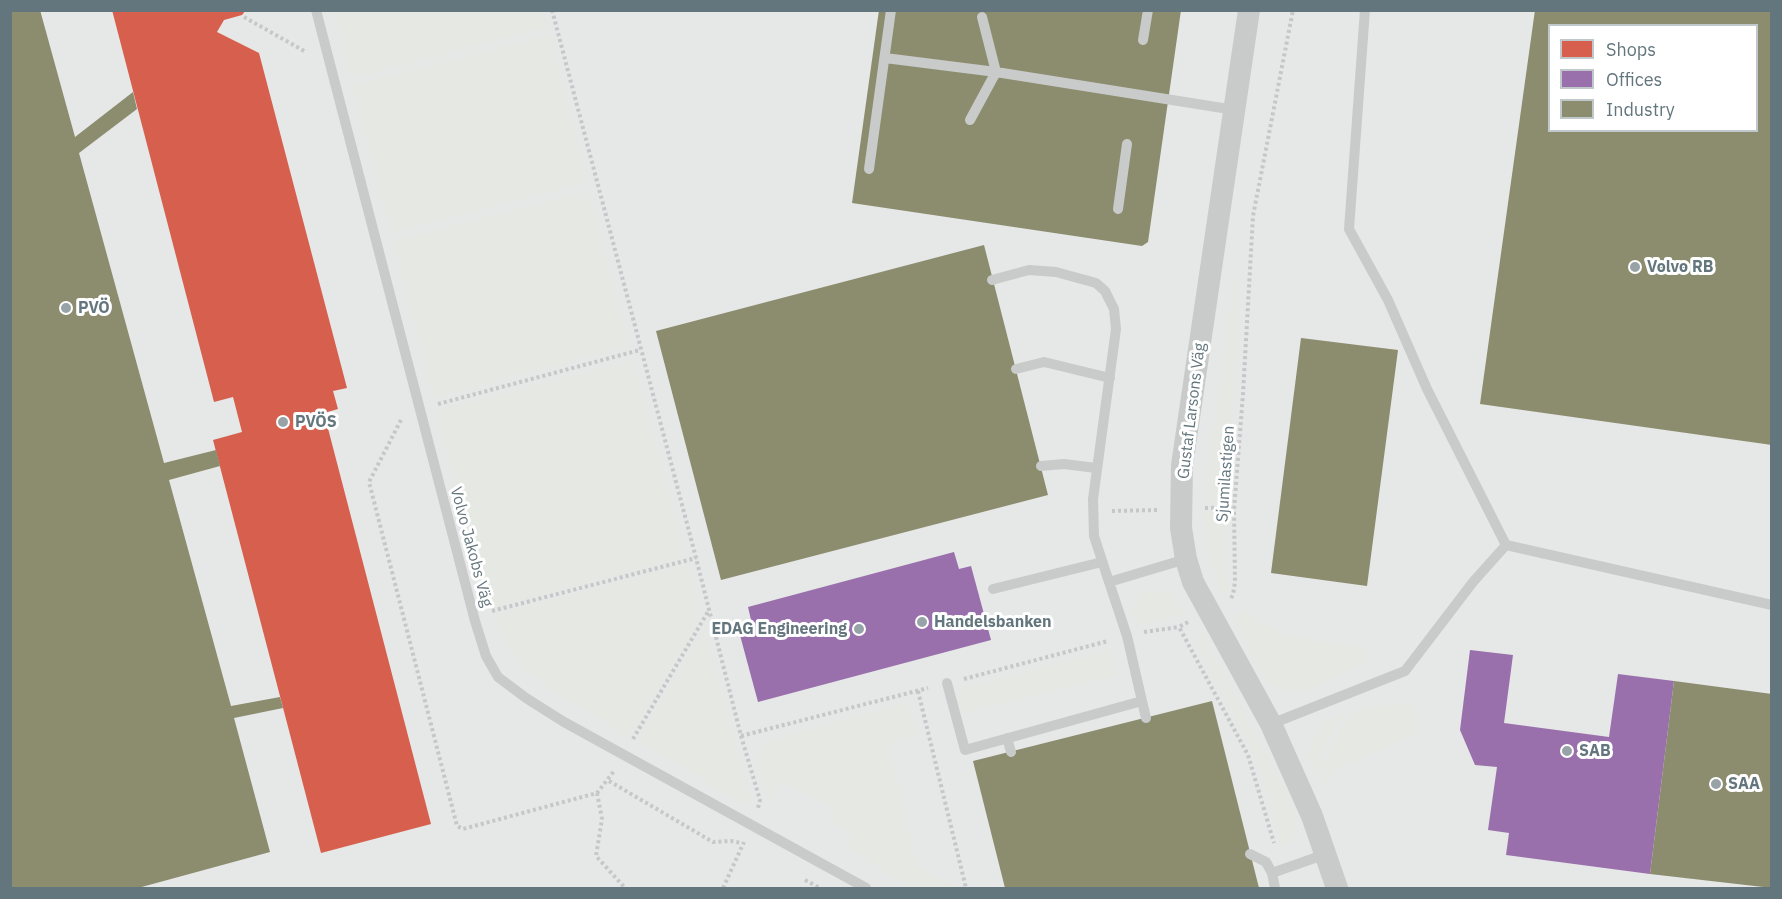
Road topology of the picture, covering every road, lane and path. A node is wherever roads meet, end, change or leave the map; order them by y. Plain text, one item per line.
1 (316, 10) edge
2 (552, 10) edge
3 (891, 10) edge
4 (1148, 10) edge
5 (1249, 10) edge
6 (1293, 10) edge
7 (1365, 10) edge
8 (244, 17) dead end
9 (982, 17) dead end
10 (1143, 40) dead end
11 (309, 54) dead end
12 (885, 58) junction
13 (996, 72) junction
14 (1235, 110) junction
15 (970, 120) dead end
16 (1128, 144) dead end
17 (869, 169) dead end
18 (1118, 209) dead end
19 (992, 280) dead end
20 (640, 350) junction
21 (1016, 369) dead end
22 (1110, 378) junction
23 (420, 409) junction
24 (1041, 466) dead end
25 (1096, 468) junction
26 (1506, 545) junction
27 (696, 558) junction
28 (1186, 559) junction
29 (1102, 562) junction
30 (1109, 582) junction
31 (993, 589) dead end
32 (1772, 605) edge
33 (709, 610) junction
34 (1208, 612) junction
35 (474, 616) junction
36 (1179, 627) junction
37 (1127, 636) junction
38 (947, 683) junction
39 (918, 691) junction
40 (1142, 701) junction
41 (1146, 718) dead end
42 (1271, 724) junction
43 (741, 736) junction
44 (1007, 738) junction
45 (1011, 752) dead end
46 (623, 755) junction
47 (609, 781) junction
48 (597, 793) junction
49 (753, 826) junction
50 (743, 844) junction
51 (753, 850) dead end
52 (1250, 854) dead end
53 (1326, 854) junction
54 (1277, 872) junction
55 (803, 879) dead end
56 (625, 888) edge
57 (723, 888) edge
58 (820, 888) edge
59 (866, 888) edge
60 (966, 888) edge
61 (1275, 888) edge
62 (1337, 888) edge

1 - 23 lane, Volvo Jakobs Väg
2 - 20 path
3 - 12 lane
4 - 10 lane
5 - 14 street, Gustaf Larsons Väg
6 - 34 path, Sjumilastigen
7 - 26 lane
8 - 11 path
9 - 13 lane
12 - 13 lane
12 - 17 lane
13 - 14 lane
13 - 15 lane
14 - 28 street, Gustaf Larsons Väg
16 - 18 lane
19 - 22 lane
20 - 23 path
20 - 27 path
21 - 22 lane
22 - 25 lane
23 - 35 lane, Volvo Jakobs Väg
23 - 48 path
24 - 25 lane
25 - 29 lane
26 - 32 lane
26 - 42 lane
27 - 33 path
27 - 35 path
28 - 30 lane
28 - 34 street, Gustaf Larsons Väg
29 - 30 lane
29 - 31 lane
30 - 37 lane
33 - 43 path
33 - 46 path
34 - 36 path, Sjumilastigen
34 - 42 street, Gustaf Larsons Väg
35 - 46 lane, Volvo Jakobs Väg
36 - 37 path, Sjumilastigen
36 - 54 path
37 - 38 path, Sjumilastigen
37 - 40 lane
38 - 39 path, Sjumilastigen
38 - 44 lane
39 - 43 path, Sjumilastigen
39 - 60 path
40 - 41 lane
40 - 44 lane
42 - 53 street, Gustaf Larsons Väg
43 - 49 path
44 - 45 lane
46 - 47 path
46 - 49 lane, Volvo Jakobs Väg
47 - 48 path
47 - 50 path
48 - 56 path
49 - 50 path
49 - 59 lane, Volvo Jakobs Väg
50 - 51 path
50 - 57 path
52 - 54 lane
53 - 54 lane
53 - 62 street, Gustaf Larsons Väg
54 - 61 lane
55 - 58 path

